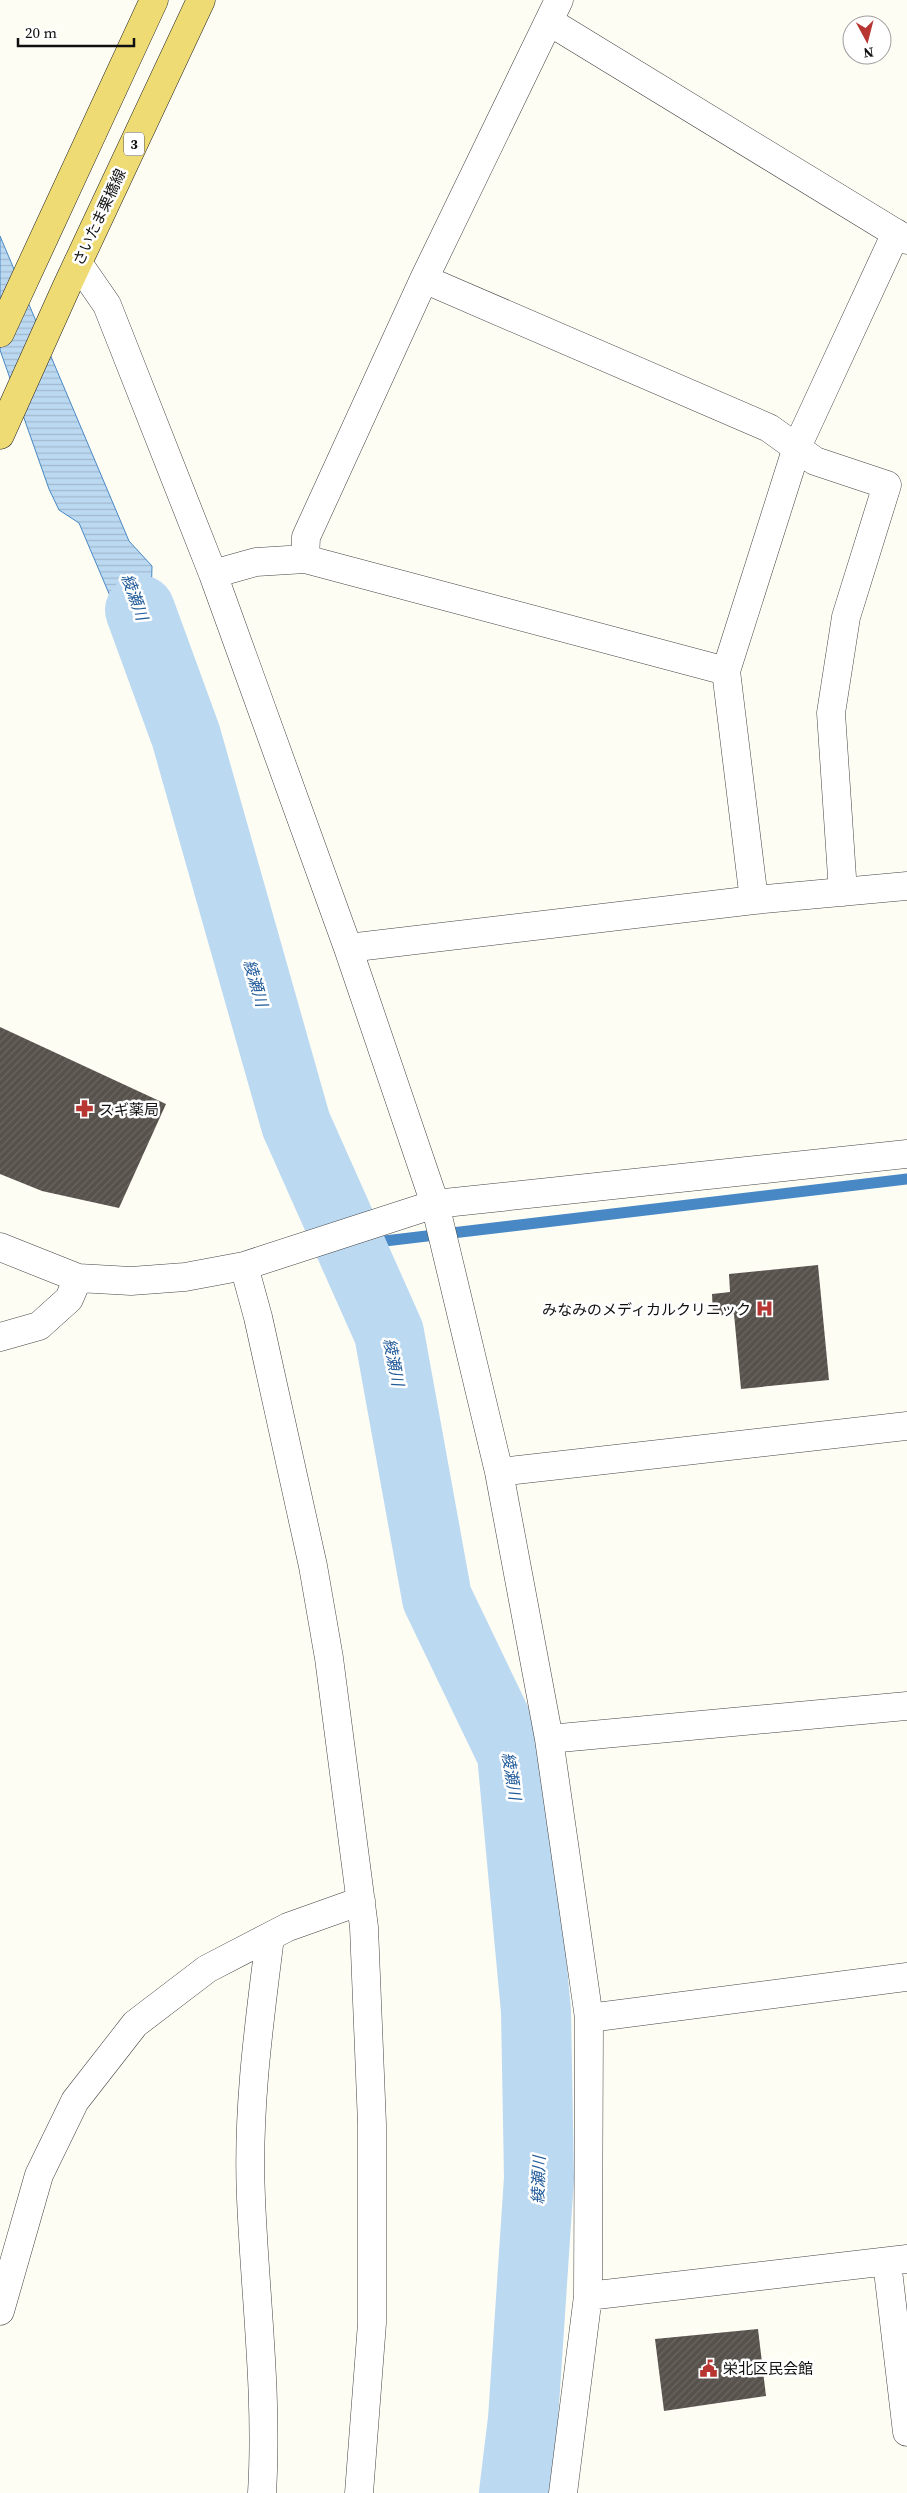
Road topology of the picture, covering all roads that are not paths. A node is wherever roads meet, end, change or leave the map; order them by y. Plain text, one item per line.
1 (154, 0) edge
2 (201, 0) edge
3 (554, 11) edge
4 (901, 236) edge
5 (78, 263) junction
6 (424, 279) junction
7 (0, 333) edge
8 (0, 435) edge
9 (797, 447) junction
10 (305, 559) junction
11 (214, 574) junction
12 (726, 671) junction
13 (907, 886) edge
14 (843, 892) junction
15 (754, 900) junction
16 (348, 948) junction
17 (907, 1154) edge
18 (435, 1204) junction
19 (0, 1247) edge
20 (244, 1266) junction
21 (78, 1278) junction
22 (0, 1337) edge
23 (907, 1426) edge
24 (498, 1472) junction
25 (907, 1706) edge
26 (549, 1739) junction
27 (361, 1901) junction
28 (270, 1937) junction
29 (907, 1977) edge
30 (589, 2018) junction
31 (897, 2261) edge
32 (588, 2296) junction
33 (0, 2311) edge
34 (907, 2432) edge
35 (262, 2493) edge
36 (359, 2493) edge
37 (563, 2493) edge

1 - 7 main road
2 - 5 main road, さいたま栗橋線 / 3
3 - 4 street
3 - 6 street
4 - 9 street
5 - 8 main road, さいたま栗橋線 / 3
5 - 11 street
6 - 9 street
6 - 10 street
9 - 12 street
9 - 14 street
10 - 11 street
10 - 12 street
11 - 16 street
12 - 15 street
13 - 14 street
14 - 15 street
15 - 16 street
16 - 18 street
17 - 18 street
18 - 20 street
18 - 24 street
19 - 21 street
20 - 21 street
20 - 27 street
21 - 22 street
23 - 24 street
24 - 26 street
25 - 26 street
26 - 30 street
27 - 28 street
27 - 36 street
28 - 33 street
28 - 35 street
29 - 30 street
30 - 32 street
31 - 32 street
31 - 34 street
32 - 37 street

